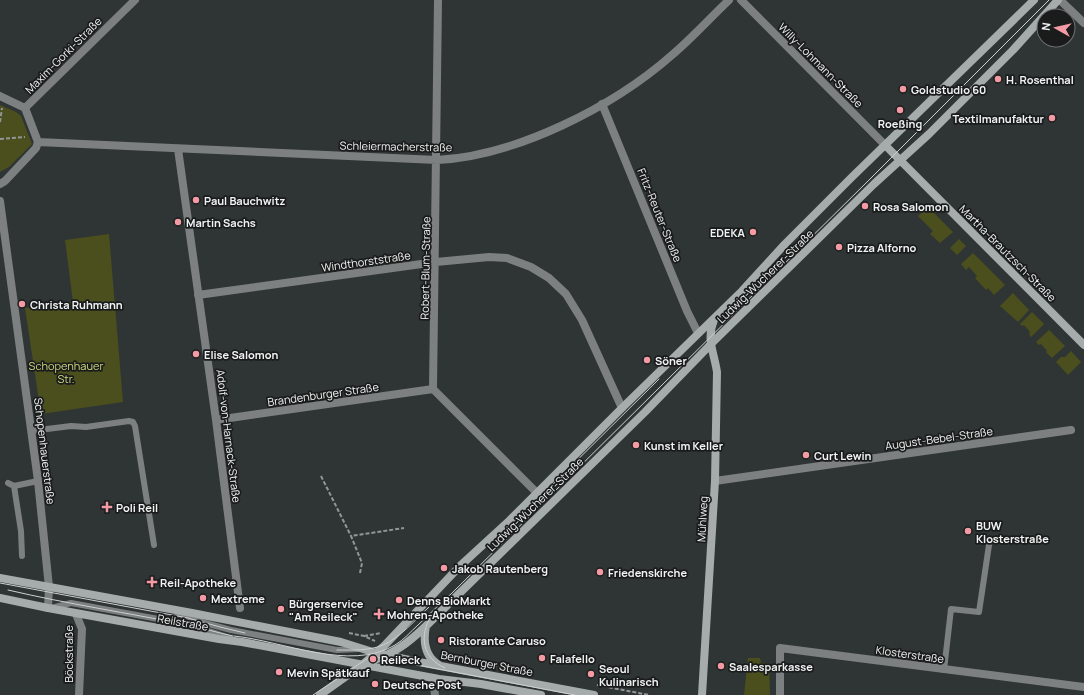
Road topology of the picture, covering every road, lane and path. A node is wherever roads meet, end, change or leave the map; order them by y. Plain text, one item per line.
1 (134, 0) edge
2 (438, 0) edge
3 (729, 0) edge
4 (741, 0) edge
5 (1034, 0) edge
6 (1059, 0) edge
7 (1084, 24) edge
8 (0, 96) edge
9 (602, 104) junction
10 (2, 107) dead end
11 (25, 108) junction
12 (0, 122) edge
13 (26, 137) dead end
14 (0, 139) edge
15 (38, 142) junction
16 (885, 145) junction
17 (178, 149) junction
18 (437, 160) junction
19 (900, 160) junction
20 (0, 184) edge
21 (0, 201) edge
22 (3, 246) edge
23 (436, 262) junction
24 (198, 295) junction
25 (715, 317) junction
26 (698, 333) junction
27 (710, 344) junction
28 (1084, 345) edge
29 (434, 389) junction
30 (622, 408) junction
31 (216, 420) junction
32 (1071, 430) dead end
33 (31, 431) junction
34 (321, 476) dead end
35 (38, 481) junction
36 (715, 481) junction
37 (538, 493) junction
38 (404, 528) dead end
39 (350, 536) junction
40 (154, 545) dead end
41 (989, 545) dead end
42 (22, 556) dead end
43 (360, 573) dead end
44 (0, 578) edge
45 (49, 587) junction
46 (0, 598) edge
47 (48, 608) junction
48 (240, 608) dead end
49 (76, 614) junction
50 (426, 626) junction
51 (242, 642) junction
52 (376, 653) junction
53 (388, 655) junction
54 (362, 665) junction
55 (441, 666) junction
56 (944, 670) junction
57 (433, 678) junction
58 (1084, 687) edge
59 (79, 695) edge
60 (320, 695) edge
61 (436, 695) edge
62 (541, 695) edge
63 (594, 695) edge
64 (702, 695) edge
65 (780, 695) edge

1 - 11 street, Maxim-Gorki-Straße
2 - 18 street, Robert-Blum-Straße
3 - 9 street, Schleiermacherstraße
4 - 16 street, Willy-Lohmann-Straße
5 - 16 street, Ludwig-Wucherer-Straße
6 - 7 street
6 - 19 street, Ludwig-Wucherer-Straße
8 - 11 street
9 - 18 street, Schleiermacherstraße
9 - 26 street, Fritz-Reuter-Straße
10 - 12 path
11 - 15 street
13 - 14 path
15 - 17 street, Schleiermacherstraße
15 - 20 street
16 - 19 street, Martha-Brautzsch-Straße
16 - 25 street, Ludwig-Wucherer-Straße
17 - 18 street, Schleiermacherstraße
17 - 24 street, Adolf-von-Harnack-Straße
18 - 23 street, Robert-Blum-Straße
19 - 27 street, Ludwig-Wucherer-Straße
19 - 28 street, Martha-Brautzsch-Straße
21 - 22 street, Schopenhauerstraße
22 - 33 street, Schopenhauerstraße
23 - 24 street, Windthorststraße
23 - 29 street, Robert-Blum-Straße
23 - 30 street, Windthorststraße
24 - 31 street, Adolf-von-Harnack-Straße
25 - 26 street, Ludwig-Wucherer-Straße
25 - 27 street
26 - 30 street, Ludwig-Wucherer-Straße
27 - 36 street, Mühlweg
27 - 50 street, Ludwig-Wucherer-Straße
29 - 31 street, Brandenburger Straße
29 - 37 street
30 - 37 street, Ludwig-Wucherer-Straße
31 - 48 street, Adolf-von-Harnack-Straße
32 - 36 street, August-Bebel-Straße
33 - 35 street, Schopenhauerstraße
33 - 40 lane
34 - 39 path
35 - 42 lane
35 - 45 street, Schopenhauerstraße
36 - 64 street, Mühlweg
37 - 52 street, Ludwig-Wucherer-Straße
38 - 39 path
39 - 43 path
41 - 56 lane
44 - 45 street, Reilstraße
45 - 47 street, Schopenhauerstraße
45 - 52 street, Reilstraße
46 - 47 street, Reilstraße
47 - 49 street, Reilstraße
47 - 51 lane
49 - 51 street, Reilstraße
49 - 59 street, Böckstraße
50 - 53 street, Ludwig-Wucherer-Straße
50 - 55 street
51 - 54 street, Reilstraße
52 - 53 street, Bernburger Straße
52 - 54 street, Ludwig-Wucherer-Straße
53 - 54 street, Ludwig-Wucherer-Straße
53 - 55 street, Bernburger Straße
54 - 57 street, Bernburger Straße
54 - 60 street
55 - 63 street, Bernburger Straße
56 - 58 street, Klosterstraße
56 - 65 street, Klosterstraße
57 - 61 street
57 - 62 street, Bernburger Straße

